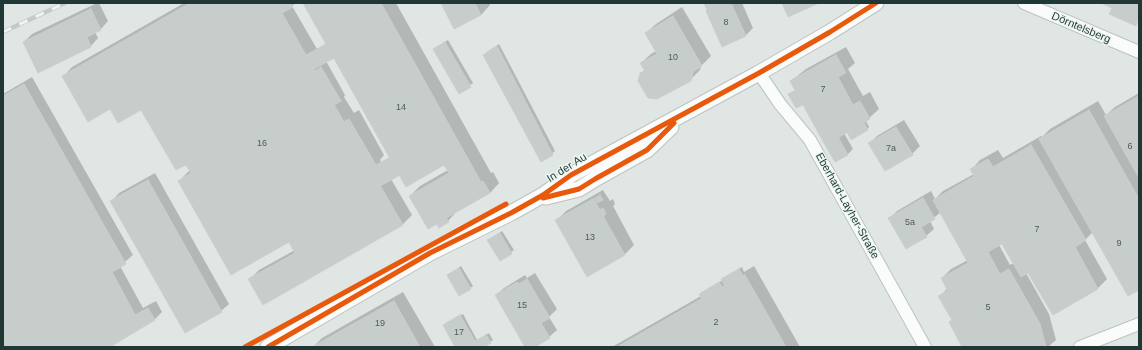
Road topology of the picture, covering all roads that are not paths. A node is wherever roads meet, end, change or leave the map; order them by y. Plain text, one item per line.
1 (876, 3) edge
2 (1024, 3) edge
3 (1139, 52) edge
4 (759, 73) junction
5 (1139, 324) edge
6 (268, 347) edge
7 (925, 347) edge
8 (1080, 347) edge

1 - 4 street, In der Au
2 - 3 street, Dörntelsberg
4 - 6 street, In der Au
4 - 7 street, Eberhard-Layher-Straße
5 - 8 street

